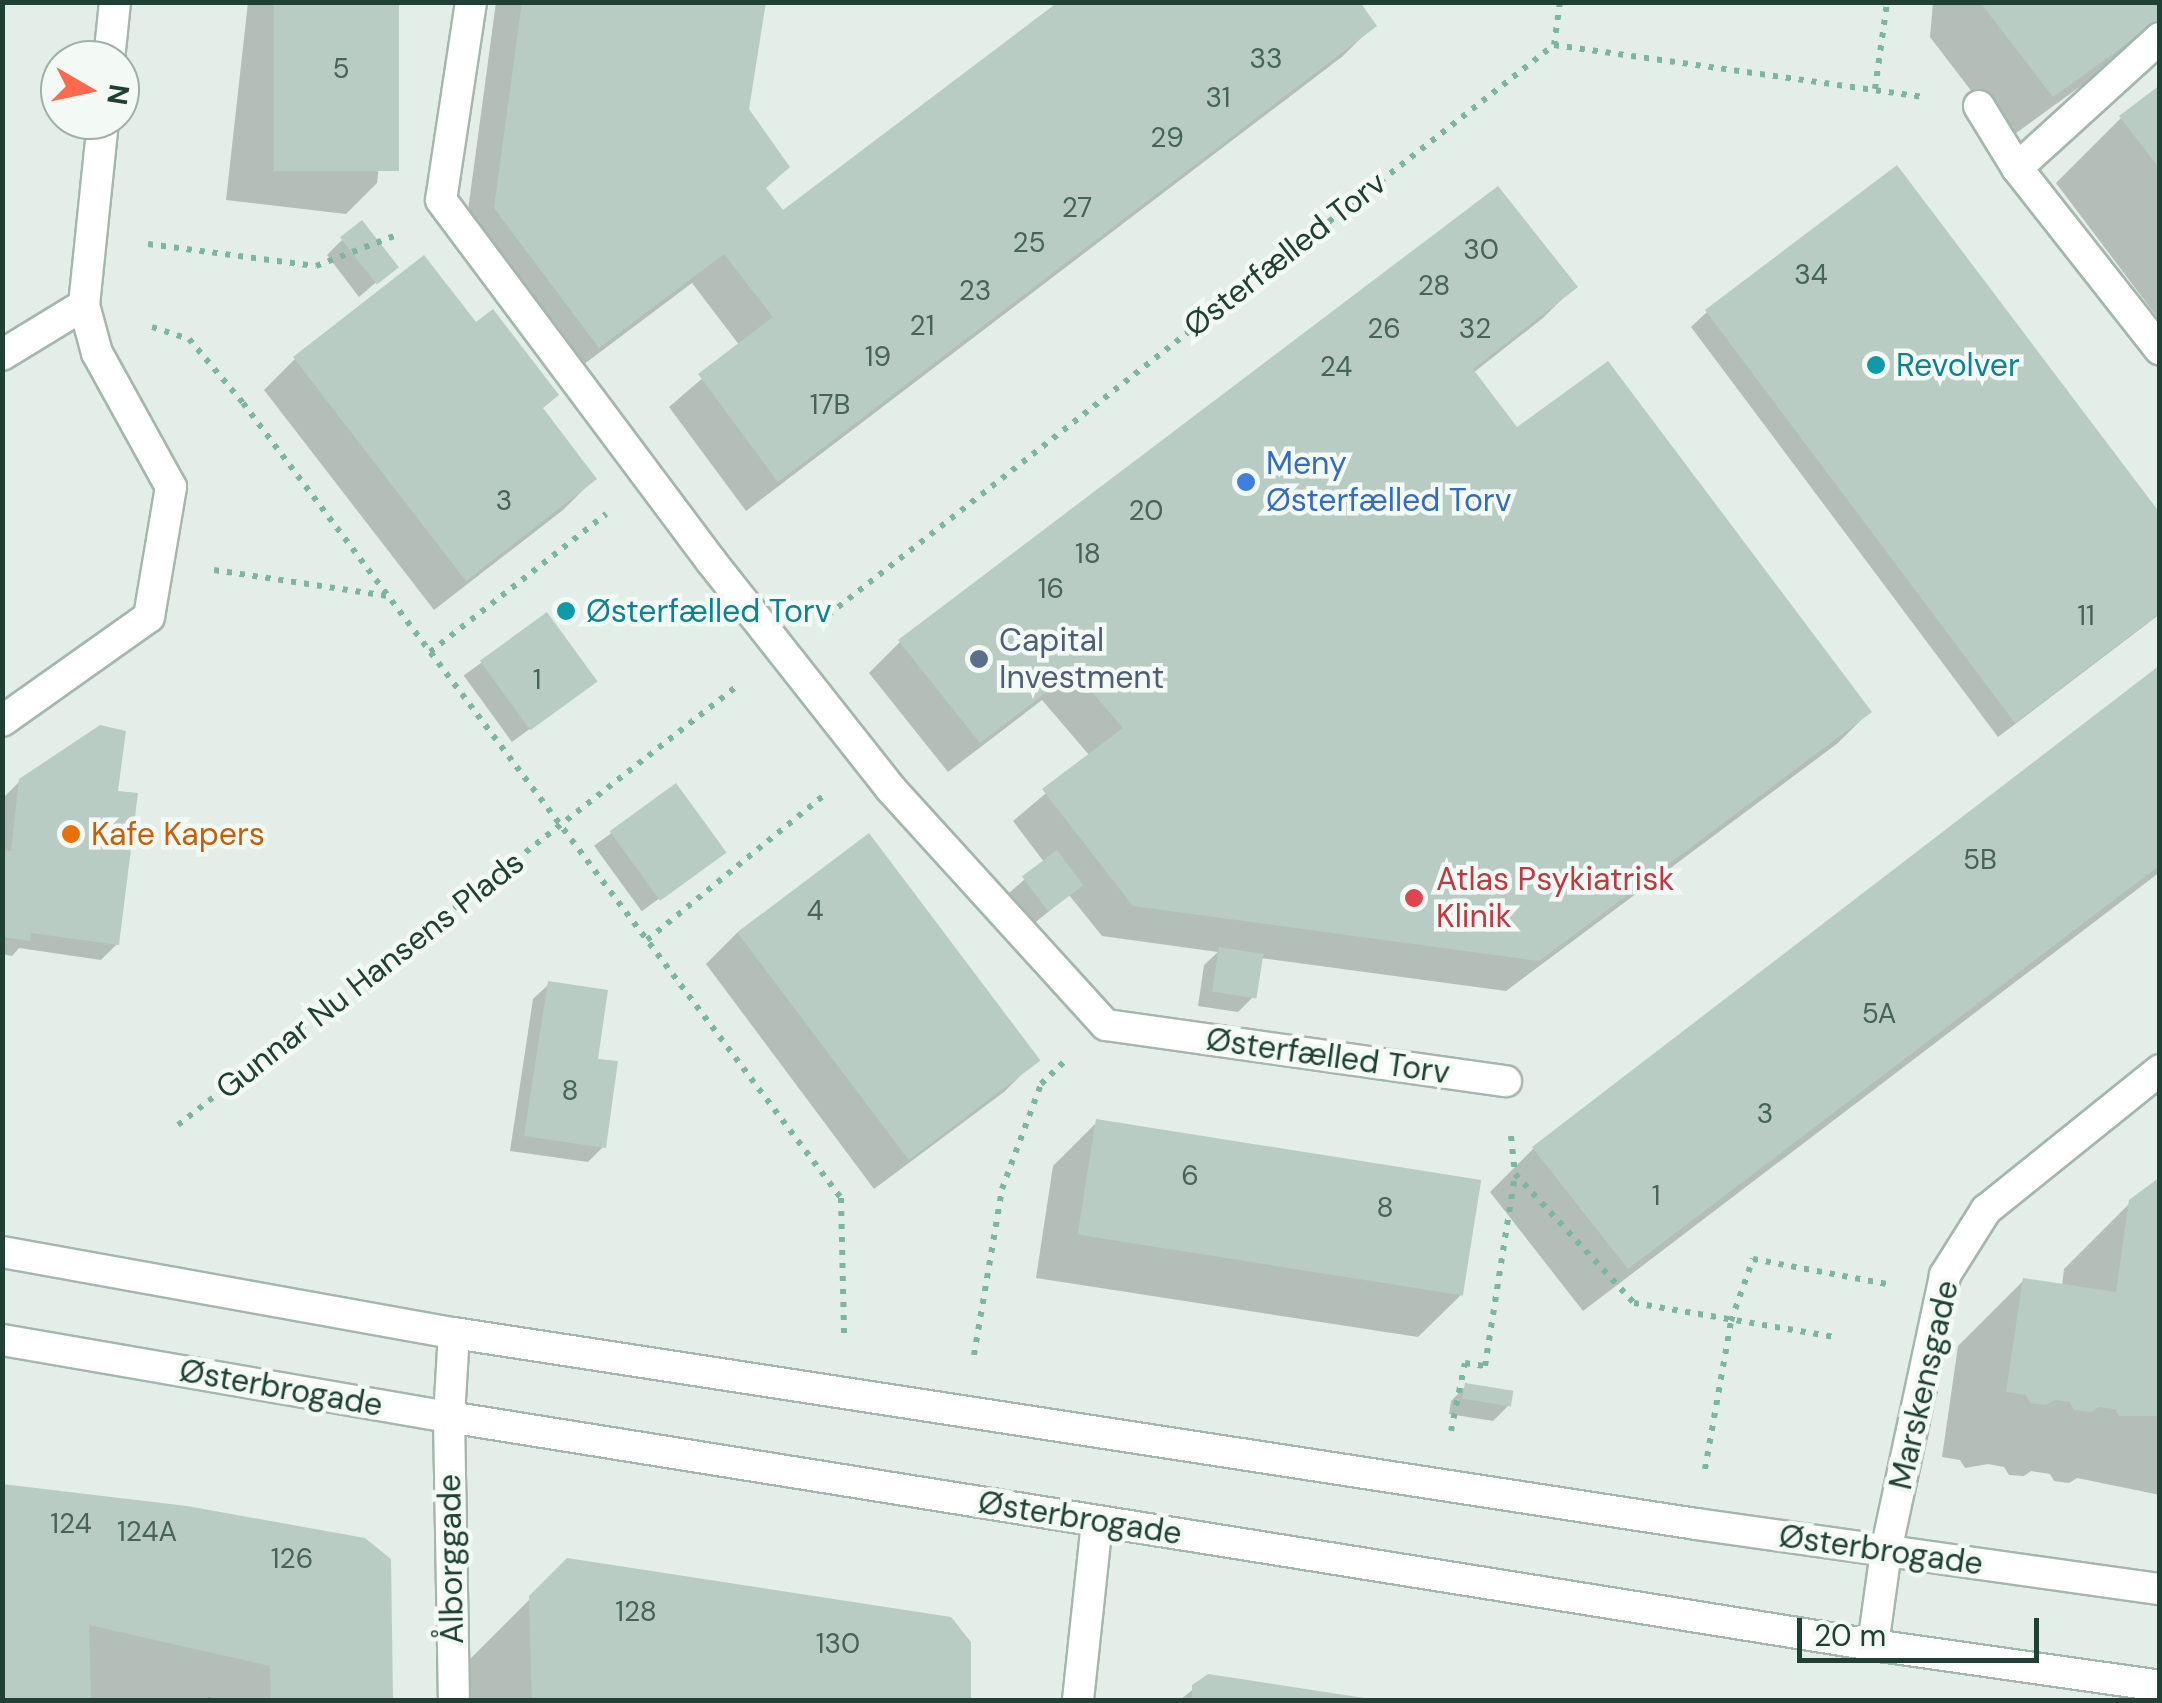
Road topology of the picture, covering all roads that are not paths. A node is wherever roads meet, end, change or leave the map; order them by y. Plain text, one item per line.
1 (115, 2) edge
2 (471, 2) edge
3 (2160, 38) edge
4 (111, 40) edge
5 (1979, 106) dead end
6 (101, 140) edge
7 (2017, 168) junction
8 (84, 305) junction
9 (2160, 350) edge
10 (2, 355) edge
11 (2, 721) edge
12 (2160, 1070) edge
13 (1506, 1081) road end
14 (2, 1252) edge
15 (454, 1333) junction
16 (2, 1340) edge
17 (448, 1417) junction
18 (1097, 1521) junction
19 (1886, 1551) junction
20 (2160, 1589) edge
21 (1873, 1646) junction
22 (2160, 1686) edge
23 (454, 1700) edge
24 (1078, 1700) edge

1 - 4 street
2 - 13 street, Østerfælled Torv
3 - 7 street
5 - 7 street
6 - 8 street
7 - 9 street
8 - 10 street
8 - 11 street
12 - 19 street, Marskensgade
14 - 15 street, Østerbrogade
15 - 17 street, Ålborggade
15 - 19 street, Østerbrogade
16 - 17 street, Østerbrogade
17 - 18 street, Østerbrogade
17 - 23 street, Ålborggade
18 - 21 street, Østerbrogade
18 - 24 street
19 - 20 street, Østerbrogade
19 - 21 street, Marskensgade
21 - 22 street, Østerbrogade

